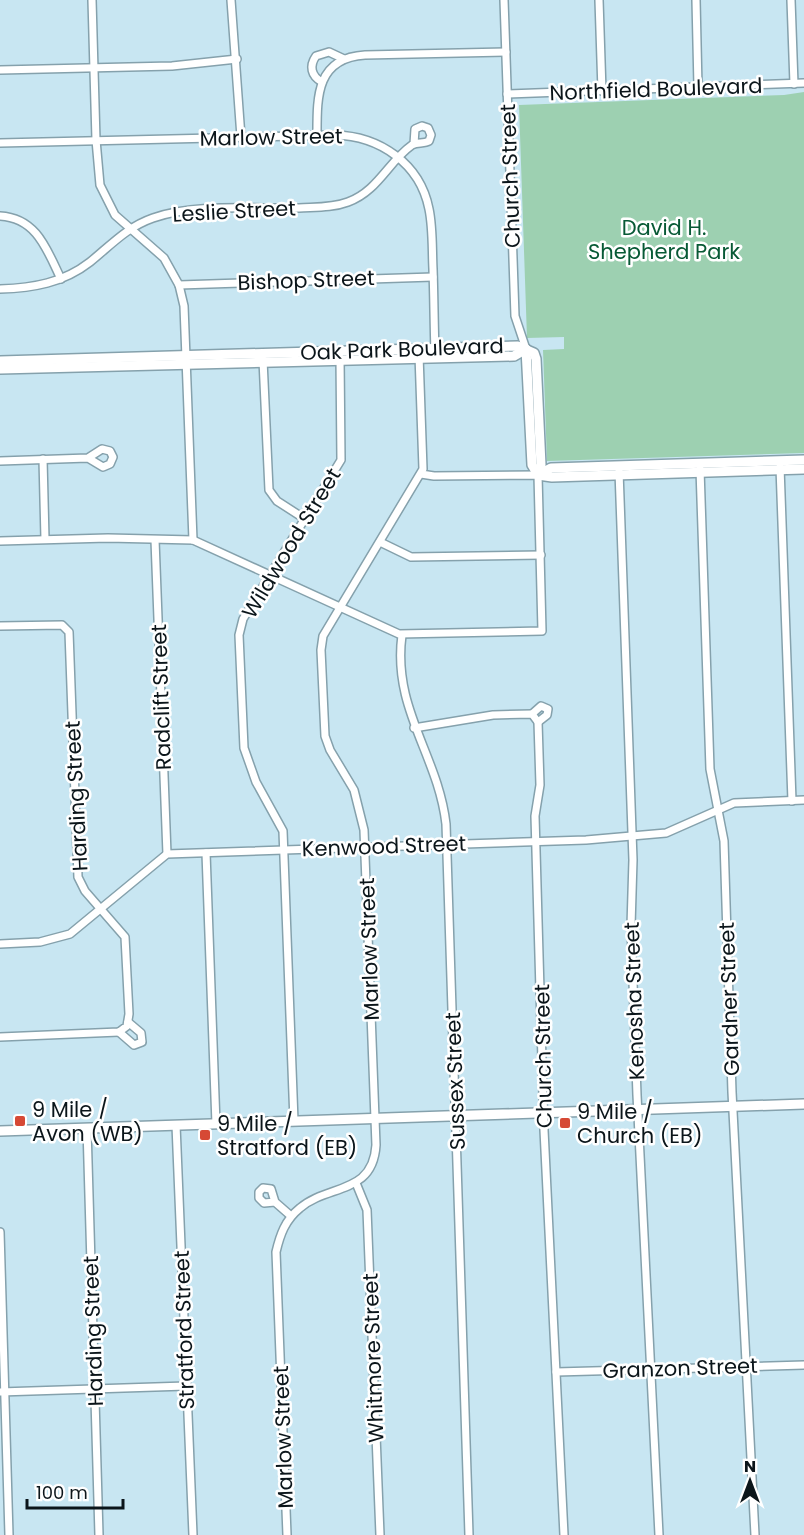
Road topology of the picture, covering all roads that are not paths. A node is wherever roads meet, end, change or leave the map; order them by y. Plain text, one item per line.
1 (92, 0) edge
2 (231, 0) edge
3 (504, 0) edge
4 (599, 0) edge
5 (696, 0) edge
6 (791, 0) edge
7 (506, 52) junction
8 (344, 58) junction
9 (237, 59) junction
10 (94, 68) junction
11 (0, 70) edge
12 (322, 82) junction
13 (804, 83) edge
14 (794, 84) junction
15 (698, 87) junction
16 (602, 91) junction
17 (507, 94) junction
18 (317, 135) junction
19 (241, 137) junction
20 (96, 140) junction
21 (0, 143) edge
22 (414, 144) dead end
23 (400, 158) junction
24 (0, 216) edge
25 (130, 229) junction
26 (433, 277) junction
27 (61, 279) junction
28 (179, 285) junction
29 (0, 289) edge
30 (526, 349) junction
31 (435, 353) junction
32 (419, 354) junction
33 (340, 356) junction
34 (263, 358) junction
35 (0, 360) edge
36 (186, 360) junction
37 (75, 363) junction
38 (0, 369) edge
39 (88, 458) dead end
40 (43, 459) junction
41 (804, 460) edge
42 (0, 461) edge
43 (780, 465) junction
44 (700, 468) junction
45 (804, 469) edge
46 (619, 471) junction
47 (421, 474) junction
48 (538, 475) junction
49 (305, 519) junction
50 (45, 539) junction
51 (155, 540) junction
52 (193, 540) junction
53 (0, 541) edge
54 (380, 542) junction
55 (541, 555) junction
56 (271, 575) junction
57 (339, 607) junction
58 (0, 626) edge
59 (402, 635) junction
60 (532, 714) junction
61 (538, 722) junction
62 (414, 728) junction
63 (804, 800) edge
64 (792, 801) junction
65 (717, 808) junction
66 (632, 837) junction
67 (536, 841) junction
68 (447, 844) junction
69 (365, 847) junction
70 (284, 850) junction
71 (206, 853) junction
72 (167, 854) junction
73 (101, 909) junction
74 (0, 944) edge
75 (128, 1022) junction
76 (119, 1032) junction
77 (0, 1037) edge
78 (804, 1104) edge
79 (734, 1106) junction
80 (638, 1109) junction
81 (545, 1112) junction
82 (457, 1115) junction
83 (376, 1118) junction
84 (294, 1121) junction
85 (216, 1124) junction
86 (176, 1125) junction
87 (87, 1128) junction
88 (0, 1131) edge
89 (356, 1183) junction
90 (275, 1202) dead end
91 (291, 1216) junction
92 (0, 1232) edge
93 (804, 1365) edge
94 (747, 1366) junction
95 (651, 1369) junction
96 (556, 1372) junction
97 (186, 1386) junction
98 (95, 1389) junction
99 (2, 1391) edge
100 (9, 1535) edge
101 (99, 1535) edge
102 (193, 1535) edge
103 (287, 1535) edge
104 (380, 1535) edge
105 (470, 1535) edge
106 (564, 1535) edge
107 (659, 1535) edge
108 (755, 1535) edge

1 - 10 street
2 - 9 street
3 - 7 street, Church Street
4 - 16 street
5 - 15 street
6 - 14 street
7 - 8 street
7 - 17 street, Church Street
8 - 12 street
8 - 12 street
9 - 10 street
9 - 19 street
10 - 11 street
10 - 20 street
12 - 18 street
13 - 14 street, Northfield Boulevard
14 - 15 street, Northfield Boulevard
15 - 16 street, Northfield Boulevard
16 - 17 street, Northfield Boulevard
17 - 30 street, Church Street
18 - 19 street, Marlow Street
18 - 23 street, Marlow Street
19 - 20 street, Marlow Street
20 - 21 street, Marlow Street
20 - 25 street
22 - 23 street, Leslie Street
23 - 25 street, Leslie Street
23 - 26 street, Marlow Street
24 - 27 street
25 - 27 street, Leslie Street
25 - 28 street
26 - 28 street, Bishop Street
26 - 31 street, Marlow Street
27 - 29 street, Leslie Street
28 - 36 street
30 - 31 street, Oak Park Boulevard
30 - 48 street, Church Street
31 - 32 street, Oak Park Boulevard
32 - 33 street, Oak Park Boulevard
32 - 47 street, Marlow Street
33 - 34 street, Oak Park Boulevard
33 - 49 street, Wildwood Street
34 - 36 street, Oak Park Boulevard
34 - 49 street
35 - 37 street, Oak Park Boulevard
36 - 37 street, Oak Park Boulevard
36 - 52 street
37 - 38 street, Oak Park Boulevard
39 - 40 street
40 - 42 street
40 - 50 street
41 - 43 street
43 - 44 street
43 - 45 street
43 - 64 street
44 - 46 street
44 - 65 street, Gardner Street
46 - 48 street
46 - 66 street, Kenosha Street
47 - 48 street
47 - 54 street, Marlow Street
48 - 55 street, Church Street
49 - 56 street, Wildwood Street
50 - 51 street
50 - 53 street
51 - 52 street
51 - 72 street, Radclift Street
52 - 56 street
54 - 55 street
54 - 57 street, Marlow Street
55 - 59 street, Church Street
56 - 57 street
56 - 70 street, Wildwood Street
57 - 59 street
57 - 69 street, Marlow Street
58 - 73 street, Harding Street
59 - 62 street, Sussex Street
60 - 61 street
60 - 61 street, Church Street
60 - 62 street, Church Street
61 - 67 street, Church Street
62 - 68 street, Sussex Street
63 - 64 street, Kenwood Street
64 - 65 street, Kenwood Street
65 - 66 street, Kenwood Street
65 - 79 street, Gardner Street
66 - 67 street, Kenwood Street
66 - 80 street, Kenosha Street
67 - 68 street, Kenwood Street
67 - 81 street, Church Street
68 - 69 street, Kenwood Street
68 - 82 street, Sussex Street
69 - 70 street, Kenwood Street
69 - 83 street, Marlow Street
70 - 71 street, Kenwood Street
70 - 84 street, Wildwood Street
71 - 72 street, Kenwood Street
71 - 85 street
72 - 73 street
73 - 74 street
73 - 75 street, Harding Street
75 - 76 street
75 - 76 street, Harding Street
76 - 77 street, Harding Street
78 - 79 street
79 - 80 street
79 - 94 street, Gardner Street
80 - 81 street
80 - 95 street, Kenosha Street
81 - 82 street
81 - 96 street, Church Street
82 - 83 street
82 - 105 street, Sussex Street
83 - 84 street
83 - 89 street, Marlow Street
84 - 85 street
85 - 86 street
86 - 87 street
86 - 97 street, Stratford Street
87 - 88 street
87 - 98 street, Harding Street
89 - 91 street, Marlow Street
89 - 104 street, Whitmore Street
90 - 91 street
91 - 103 street, Marlow Street
92 - 99 street
93 - 94 street, Granzon Street
94 - 95 street, Granzon Street
94 - 108 street, Gardner Street
95 - 96 street, Granzon Street
95 - 107 street, Kenosha Street
96 - 106 street, Church Street
97 - 98 street
97 - 102 street, Stratford Street
98 - 99 street
98 - 101 street, Harding Street
99 - 100 street

